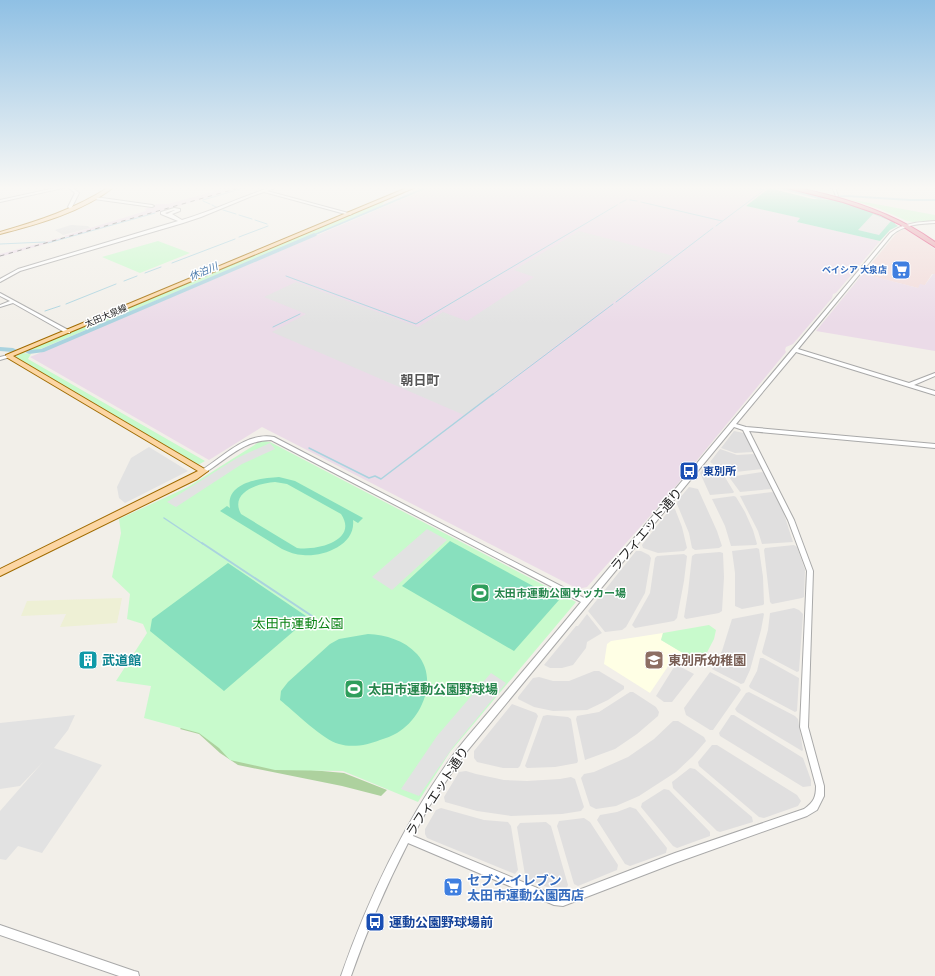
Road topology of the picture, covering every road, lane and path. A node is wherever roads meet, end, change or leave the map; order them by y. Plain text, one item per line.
1 (146, 233) edge
2 (306, 233) edge
3 (892, 233) edge
4 (918, 233) edge
5 (921, 233) edge
6 (935, 241) edge
7 (935, 245) edge
8 (0, 280) edge
9 (0, 294) edge
10 (12, 301) junction
11 (0, 305) edge
12 (68, 332) junction
13 (795, 350) junction
14 (8, 356) junction
15 (0, 359) edge
16 (935, 374) edge
17 (909, 385) junction
18 (935, 392) edge
19 (732, 425) junction
20 (745, 429) junction
21 (935, 446) edge
22 (204, 471) junction
23 (0, 569) edge
24 (0, 573) edge
25 (586, 602) junction
26 (407, 838) junction
27 (0, 930) edge
28 (134, 976) edge
29 (346, 976) edge

1 - 8 street
2 - 12 main road, 太田大泉線
3 - 13 street, ラフィエット通り
4 - 7 highway
5 - 6 highway
9 - 10 street
10 - 11 street
10 - 12 street
12 - 14 main road, 太田大泉線
13 - 17 street
13 - 19 street, ラフィエット通り
14 - 15 street
14 - 22 main road
16 - 17 street
17 - 18 street
19 - 20 street
19 - 25 street, ラフィエット通り
20 - 21 street
20 - 26 street
22 - 23 main road
22 - 24 main road
22 - 25 street
25 - 26 street, ラフィエット通り
26 - 29 street, ラフィエット通り
27 - 28 street

